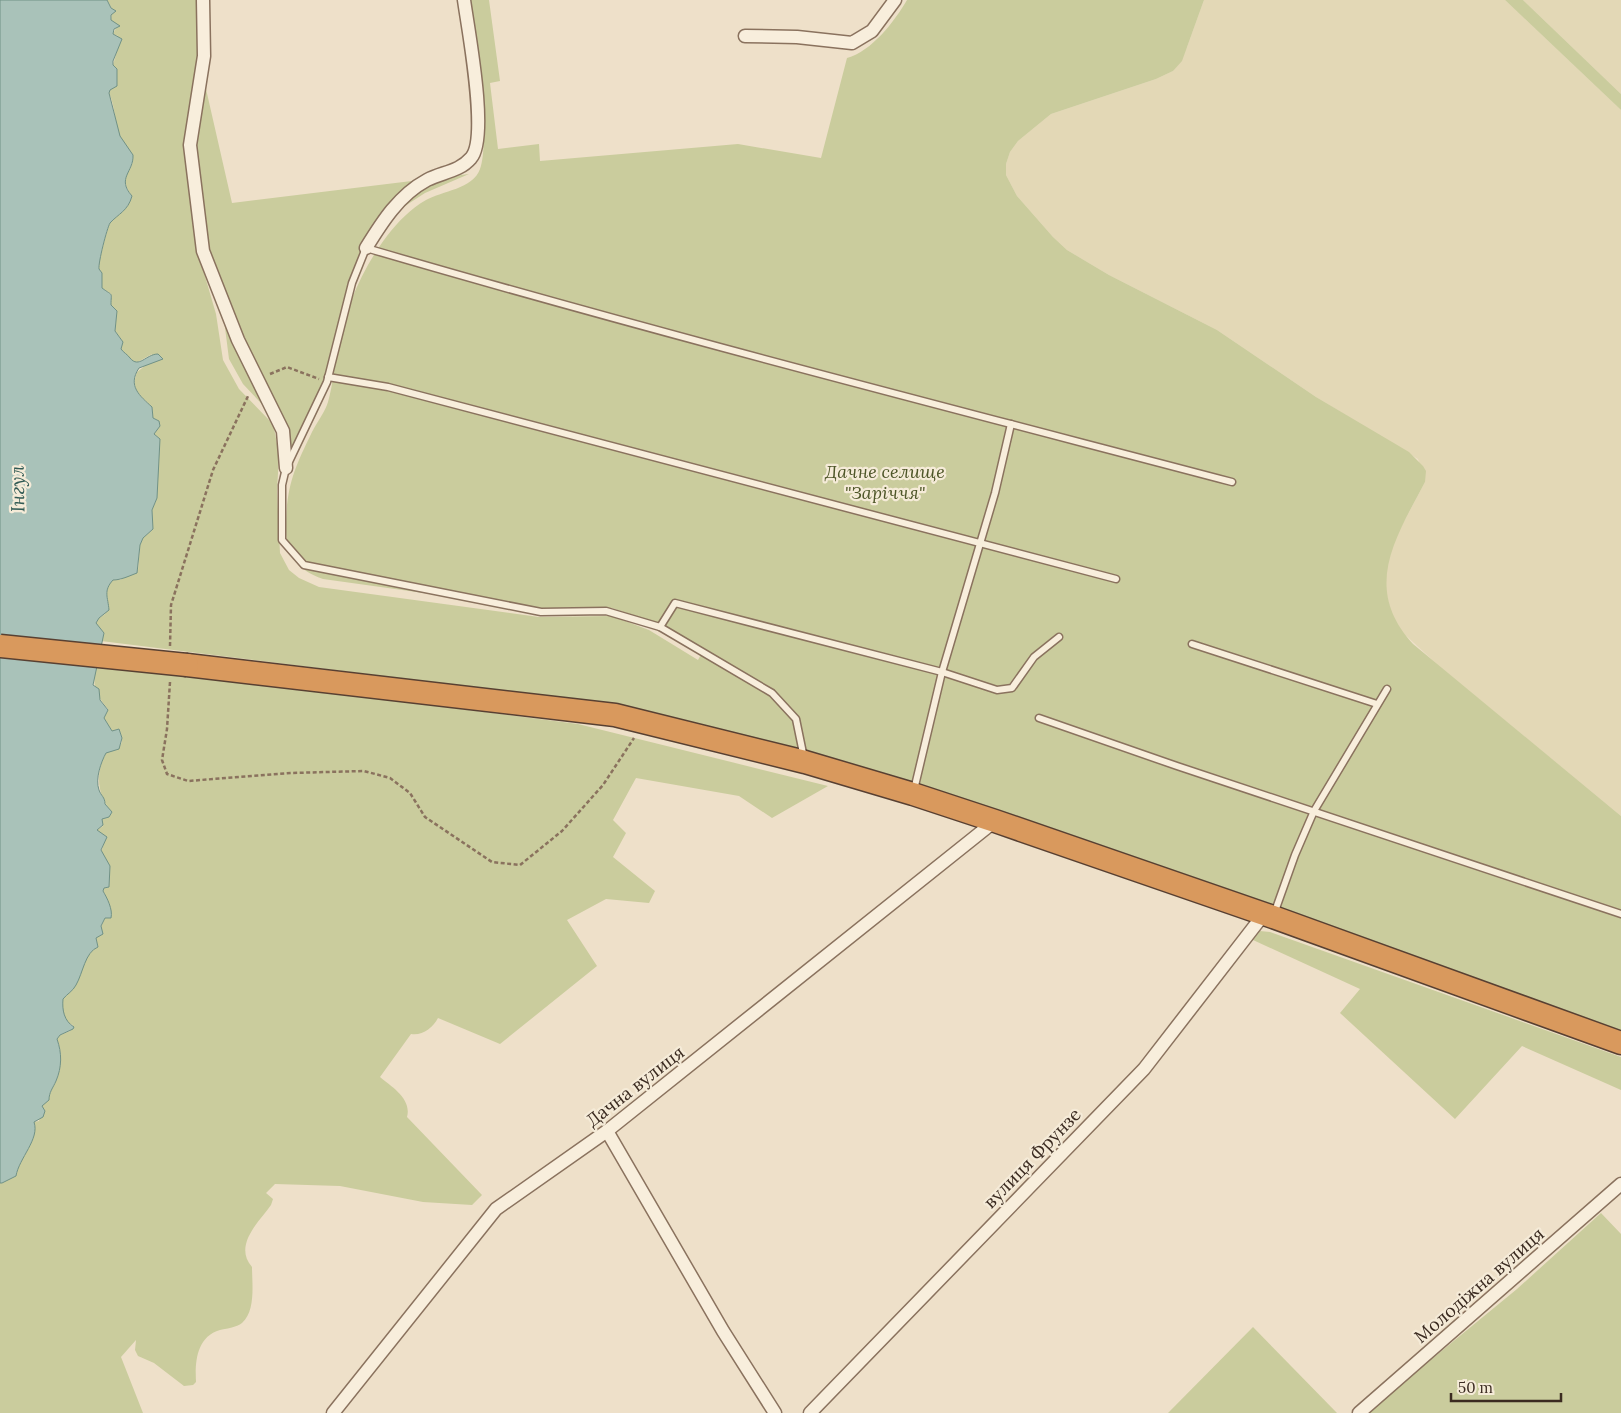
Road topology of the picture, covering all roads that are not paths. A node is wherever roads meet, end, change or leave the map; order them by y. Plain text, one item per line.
1 (203, 0) edge
2 (464, 0) edge
3 (895, 0) edge
4 (745, 36) dead end
5 (366, 248) junction
6 (328, 377) junction
7 (1011, 424) junction
8 (286, 468) junction
9 (1232, 482) dead end
10 (980, 543) junction
11 (1116, 579) dead end
12 (660, 627) junction
13 (1059, 638) dead end
14 (1192, 644) dead end
15 (0, 646) edge
16 (942, 672) junction
17 (1387, 689) dead end
18 (1377, 704) junction
19 (1039, 718) dead end
20 (805, 762) junction
21 (913, 794) junction
22 (1314, 811) junction
23 (995, 821) junction
24 (1621, 914) edge
25 (1268, 916) junction
26 (1621, 1043) edge
27 (607, 1131) junction
28 (1621, 1184) edge
29 (333, 1413) edge
30 (774, 1413) edge
31 (810, 1413) edge
32 (1359, 1413) edge

1 - 8 street
2 - 5 street
3 - 4 street
5 - 6 lane
5 - 7 lane
6 - 8 lane
6 - 10 lane
7 - 9 lane
7 - 10 lane
8 - 12 lane
10 - 11 lane
10 - 16 lane
12 - 16 lane
12 - 20 lane
13 - 16 lane
14 - 18 lane
15 - 20 highway, bridge
16 - 21 lane
17 - 18 lane
18 - 22 lane
19 - 22 lane
20 - 21 highway
21 - 23 highway
22 - 24 lane
22 - 25 lane
23 - 25 highway
23 - 27 street, Дачна вулиця
25 - 26 highway
25 - 31 street, вулиця Фрунзе
27 - 29 street, Дачна вулиця
27 - 30 street
28 - 32 street, Молодіжна вулиця

